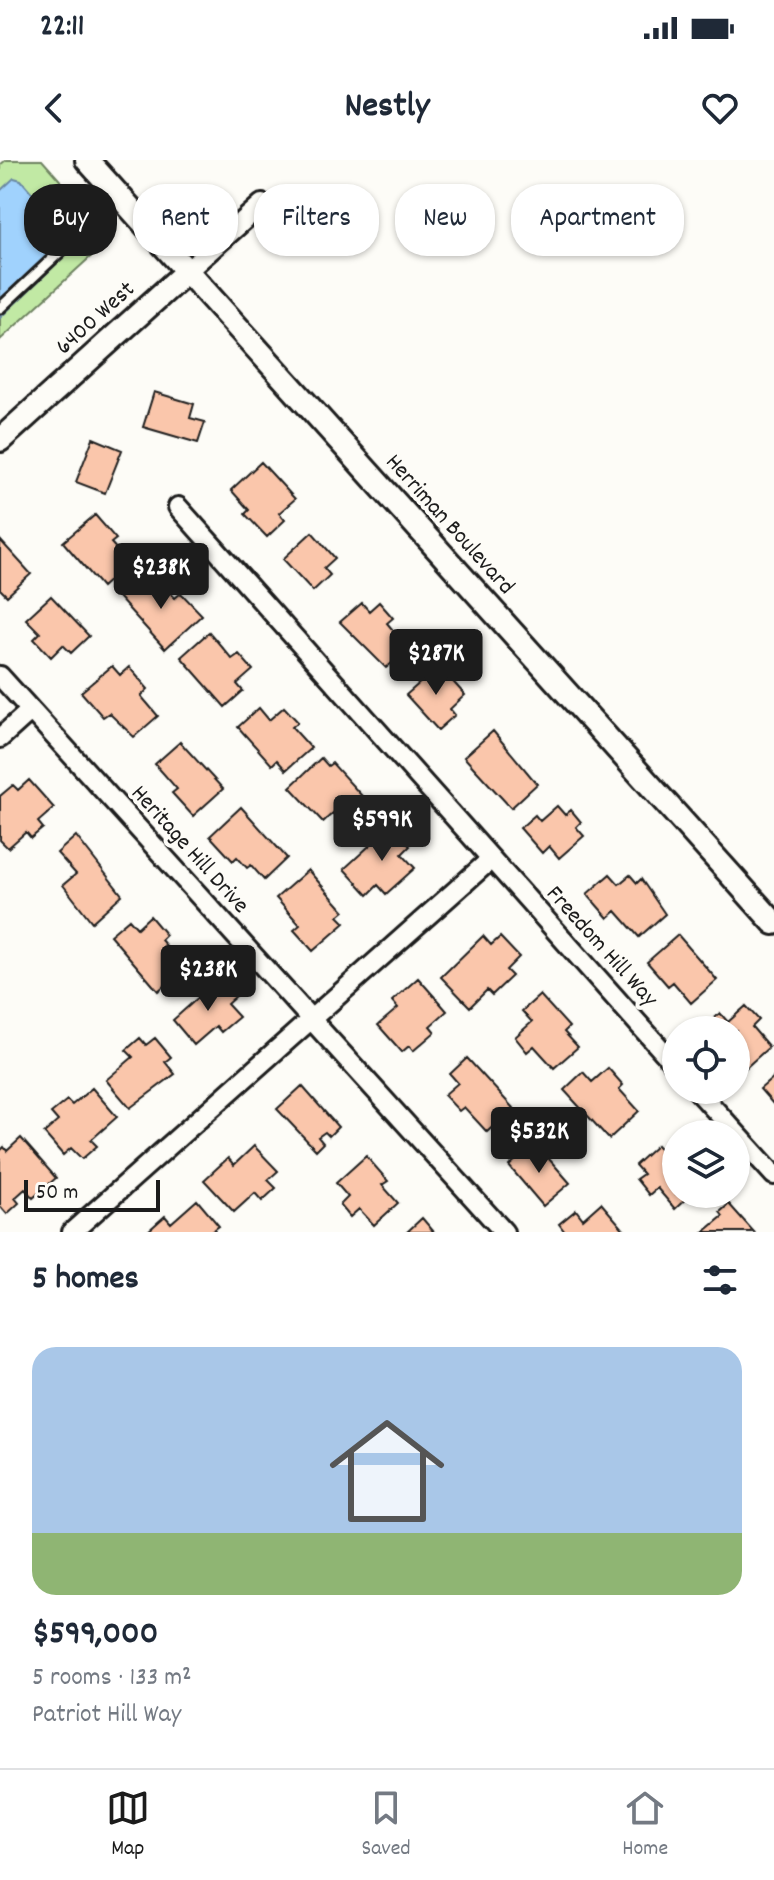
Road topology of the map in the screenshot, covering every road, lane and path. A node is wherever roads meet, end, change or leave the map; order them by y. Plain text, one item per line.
1 (87, 160) edge
2 (254, 211) edge
3 (55, 256) edge
4 (185, 273) junction
5 (0, 308) edge
6 (0, 440) edge
7 (178, 507) dead end
8 (0, 676) edge
9 (30, 711) junction
10 (0, 738) edge
11 (490, 860) junction
12 (774, 923) edge
13 (310, 1018) junction
14 (662, 1050) edge
15 (710, 1104) edge
16 (774, 1175) edge
17 (72, 1232) edge
18 (504, 1232) edge

1 - 4 street, Herriman Boulevard
2 - 4 street, 6400 West
3 - 5 lane
4 - 6 street, 6400 West
4 - 12 street, Herriman Boulevard
7 - 11 street, Freedom Hill Way
8 - 9 street, Heritage Hill Drive
9 - 10 street
9 - 13 street, Heritage Hill Drive
11 - 13 street
11 - 14 street, Freedom Hill Way
13 - 17 street
13 - 18 street, Heritage Hill Drive
15 - 16 street

